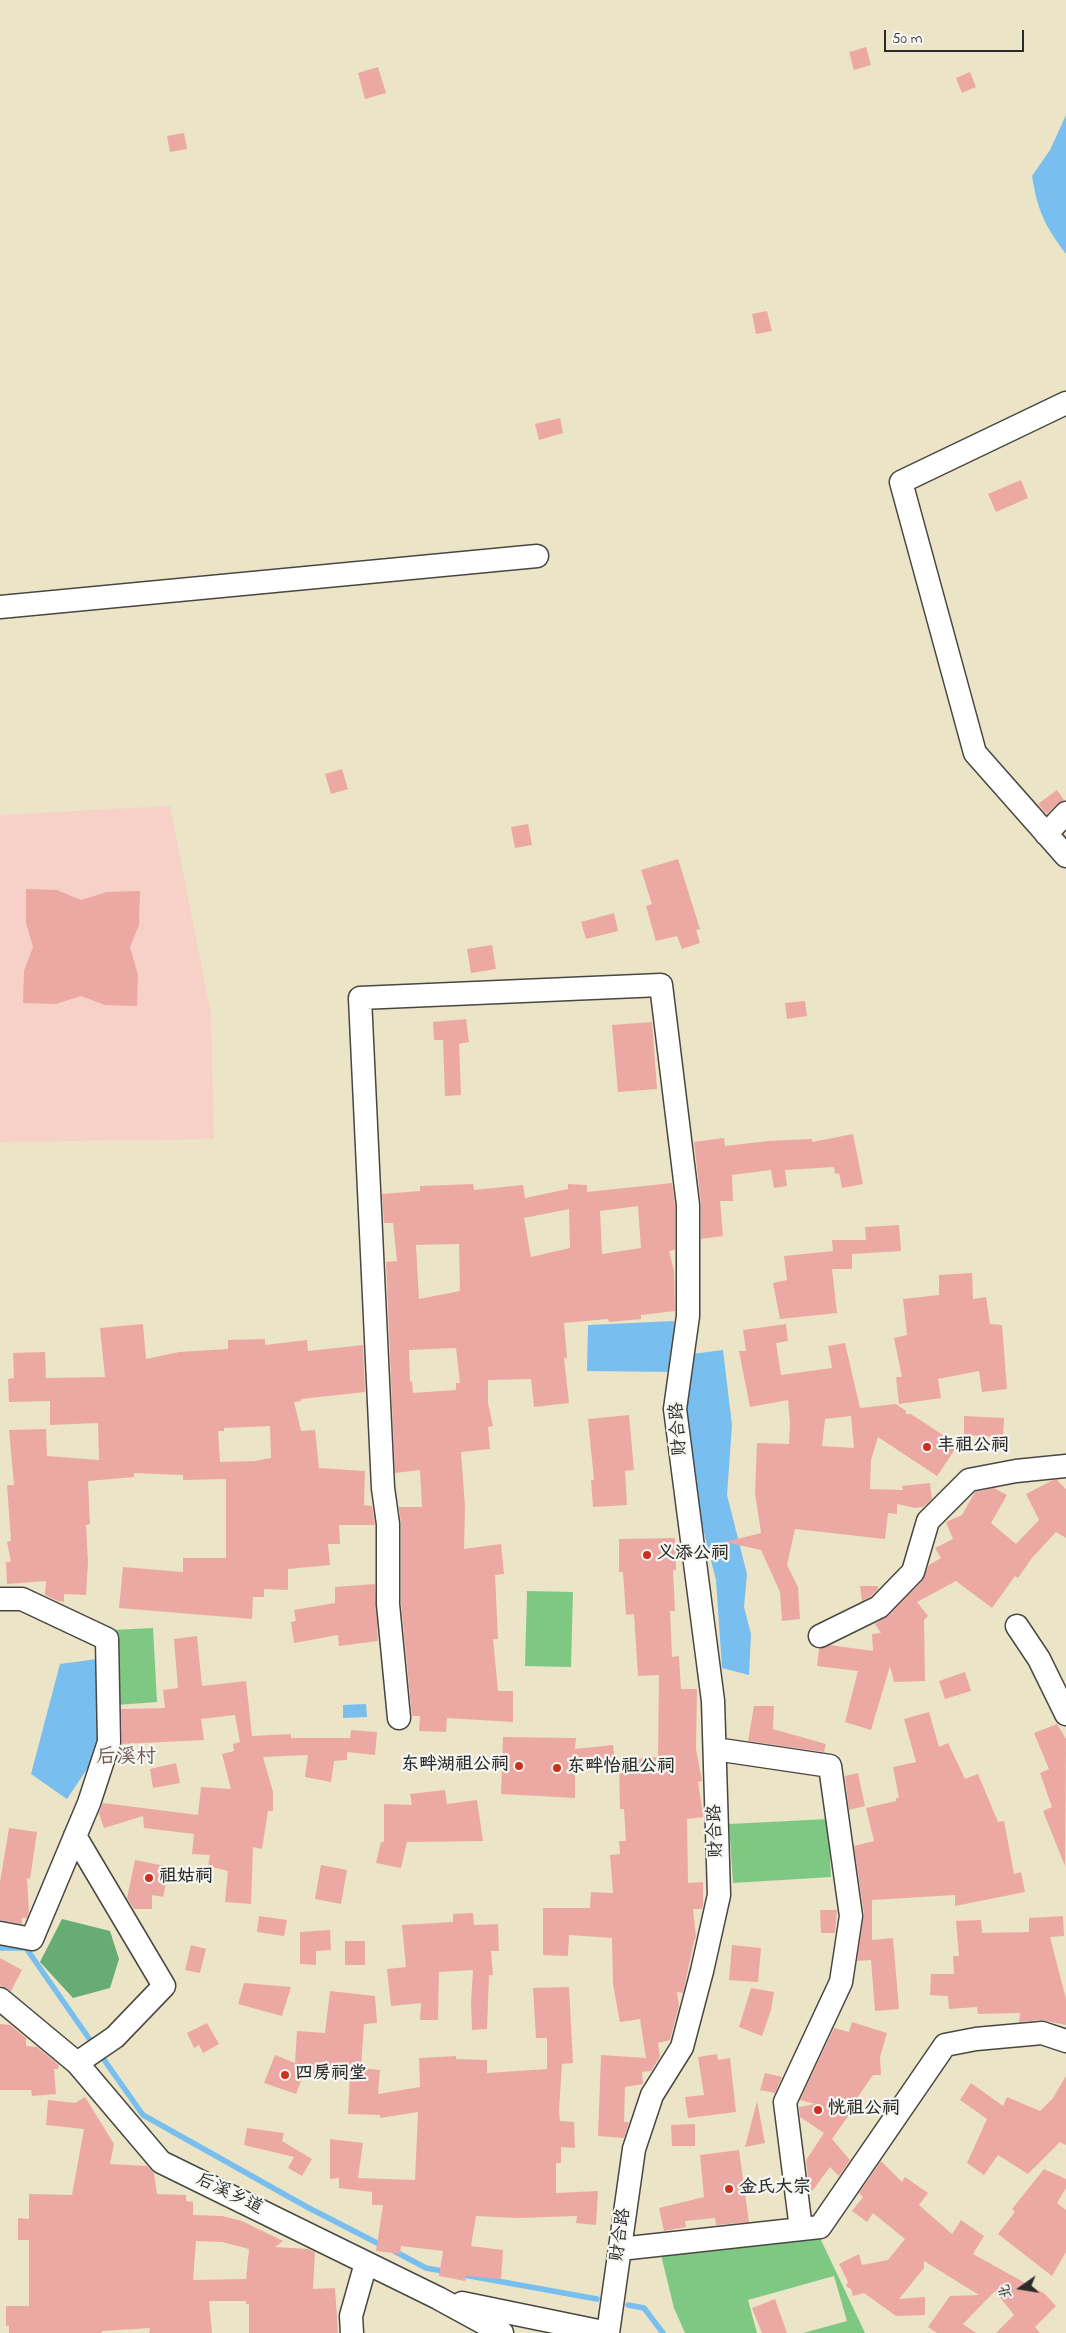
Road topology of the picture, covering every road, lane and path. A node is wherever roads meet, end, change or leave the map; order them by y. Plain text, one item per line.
1 (1066, 403) edge
2 (537, 556) dead end
3 (0, 607) edge
4 (1066, 813) edge
5 (1046, 834) junction
6 (1066, 856) edge
7 (1066, 1466) edge
8 (0, 1599) edge
9 (1018, 1626) dead end
10 (820, 1636) dead end
11 (1066, 1714) edge
12 (398, 1718) dead end
13 (715, 1749) junction
14 (75, 1836) junction
15 (0, 1933) edge
16 (0, 1999) edge
17 (1066, 2041) edge
18 (90, 2054) junction
19 (801, 2229) junction
20 (620, 2249) junction
21 (366, 2263) junction
22 (438, 2298) junction
23 (352, 2333) edge
24 (502, 2333) edge
25 (608, 2333) edge

1 - 5 street
2 - 3 street
4 - 5 street
5 - 6 street
7 - 10 street
8 - 14 street
9 - 11 street
12 - 13 street, 财合路
13 - 19 street
13 - 20 street, 财合路
14 - 15 street
14 - 18 street
16 - 18 street, 后溪乡道
17 - 19 street
18 - 21 street, 后溪乡道
19 - 20 street
20 - 25 street, 财合路
21 - 22 street, 后溪乡道
21 - 23 street
22 - 24 street, 后溪乡道
22 - 25 street

